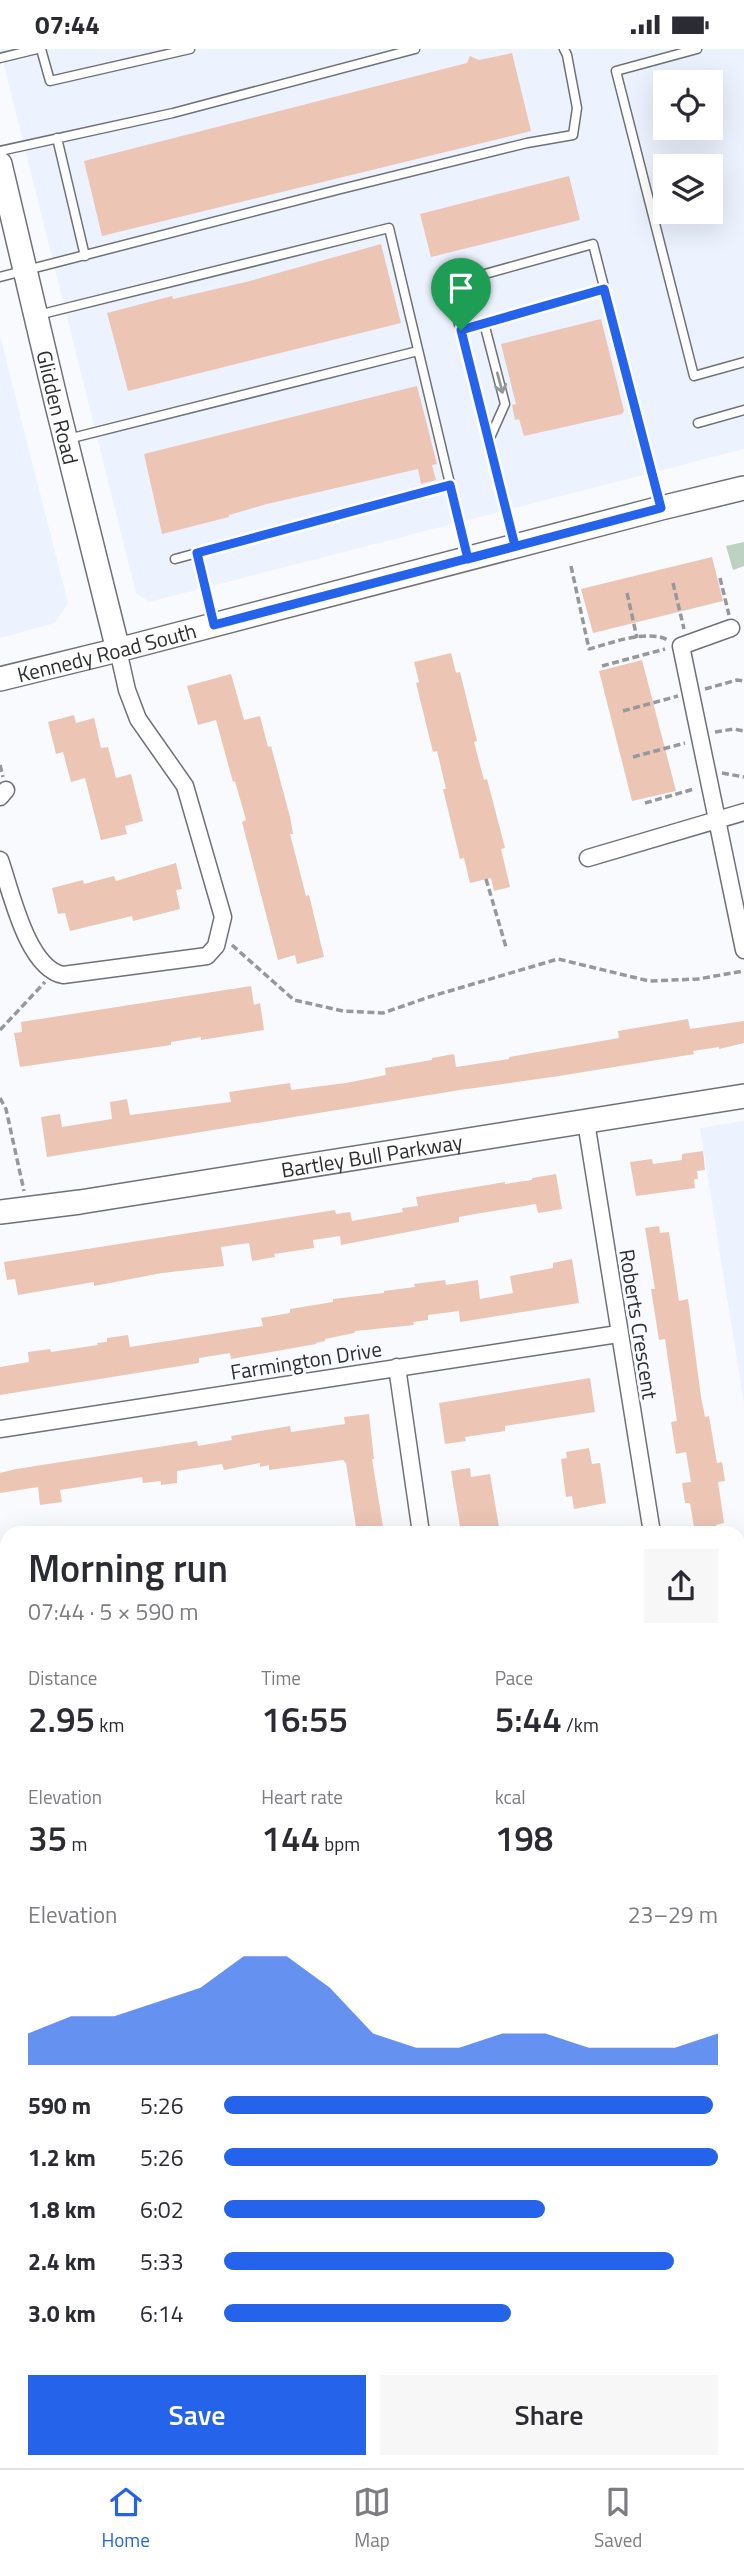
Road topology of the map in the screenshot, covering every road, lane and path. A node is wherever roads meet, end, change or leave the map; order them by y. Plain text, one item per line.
1 (39, 49) edge
2 (190, 49) edge
3 (415, 49) edge
4 (564, 49) edge
5 (697, 49) edge
6 (176, 51) edge
7 (0, 58) edge
8 (57, 138) junction
9 (0, 151) edge
10 (0, 164) edge
11 (85, 256) junction
12 (25, 271) junction
13 (0, 277) edge
14 (604, 289) junction
15 (36, 315) junction
16 (484, 323) junction
17 (461, 330) junction
18 (418, 351) junction
19 (744, 362) edge
20 (744, 410) edge
21 (698, 423) dead end
22 (65, 440) junction
23 (488, 441) junction
24 (450, 485) junction
25 (744, 488) edge
26 (661, 508) junction
27 (515, 546) junction
28 (197, 553) junction
29 (175, 559) dead end
30 (468, 559) junction
31 (571, 566) dead end
32 (720, 579) dead end
33 (673, 583) dead end
34 (627, 593) dead end
35 (214, 625) junction
36 (731, 628) joint
37 (637, 638) junction
38 (684, 645) junction
39 (118, 650) junction
40 (602, 666) dead end
41 (0, 679) edge
42 (744, 681) edge
43 (690, 693) junction
44 (623, 711) dead end
45 (744, 731) edge
46 (699, 737) junction
47 (633, 757) dead end
48 (709, 785) junction
49 (645, 803) dead end
50 (744, 812) edge
51 (716, 820) junction
52 (587, 858) dead end
53 (0, 860) edge
54 (486, 879) dead end
55 (220, 934) junction
56 (506, 947) dead end
57 (744, 950) edge
58 (744, 971) edge
59 (53, 973) junction
60 (0, 1030) edge
61 (744, 1096) edge
62 (0, 1098) edge
63 (586, 1122) junction
64 (28, 1210) junction
65 (0, 1212) edge
66 (618, 1334) junction
67 (397, 1367) junction
68 (0, 1429) edge
69 (420, 1526) edge
70 (651, 1526) edge

1 - 6 lane
1 - 7 lane
2 - 6 lane
3 - 8 lane
4 - 11 lane
5 - 19 lane
8 - 9 lane
8 - 11 lane
10 - 12 street, Glidden Road
11 - 12 lane
12 - 13 lane
12 - 15 street, Glidden Road
14 - 16 lane
14 - 17 lane
14 - 26 lane
15 - 18 lane
15 - 22 street, Glidden Road
16 - 17 lane
16 -> 23 lane
17 - 23 lane
18 - 22 lane
18 - 24 lane
20 - 21 lane
22 - 39 street, Glidden Road
23 - 27 lane
24 - 28 lane
24 - 30 lane
25 - 26 street, Kennedy Road South
26 - 27 street, Kennedy Road South
27 - 30 street, Kennedy Road South
28 - 29 lane
28 - 35 lane
30 - 35 street, Kennedy Road South
31 - 37 path
32 - 36 path
33 - 38 path
34 - 37 path
35 - 39 street, Kennedy Road South
36 - 38 street
37 - 38 path
38 - 40 path
38 - 43 street
39 - 41 street, Kennedy Road South
39 - 55 street
42 - 43 path
43 - 44 path
43 - 46 street
45 - 46 path
46 - 47 path
46 - 48 street
48 - 49 path
48 - 51 street
50 - 51 street
51 - 52 street
51 - 57 street
53 - 59 street
54 - 56 path
55 - 58 path
55 - 59 street
59 - 60 path
61 - 63 street, Bartley Bull Parkway
62 - 64 path
63 - 64 street, Bartley Bull Parkway
63 - 66 street, Roberts Crescent
64 - 65 street, Bartley Bull Parkway
66 - 67 street, Farmington Drive
66 - 70 street, Roberts Crescent
67 - 68 street, Farmington Drive
67 - 69 street

